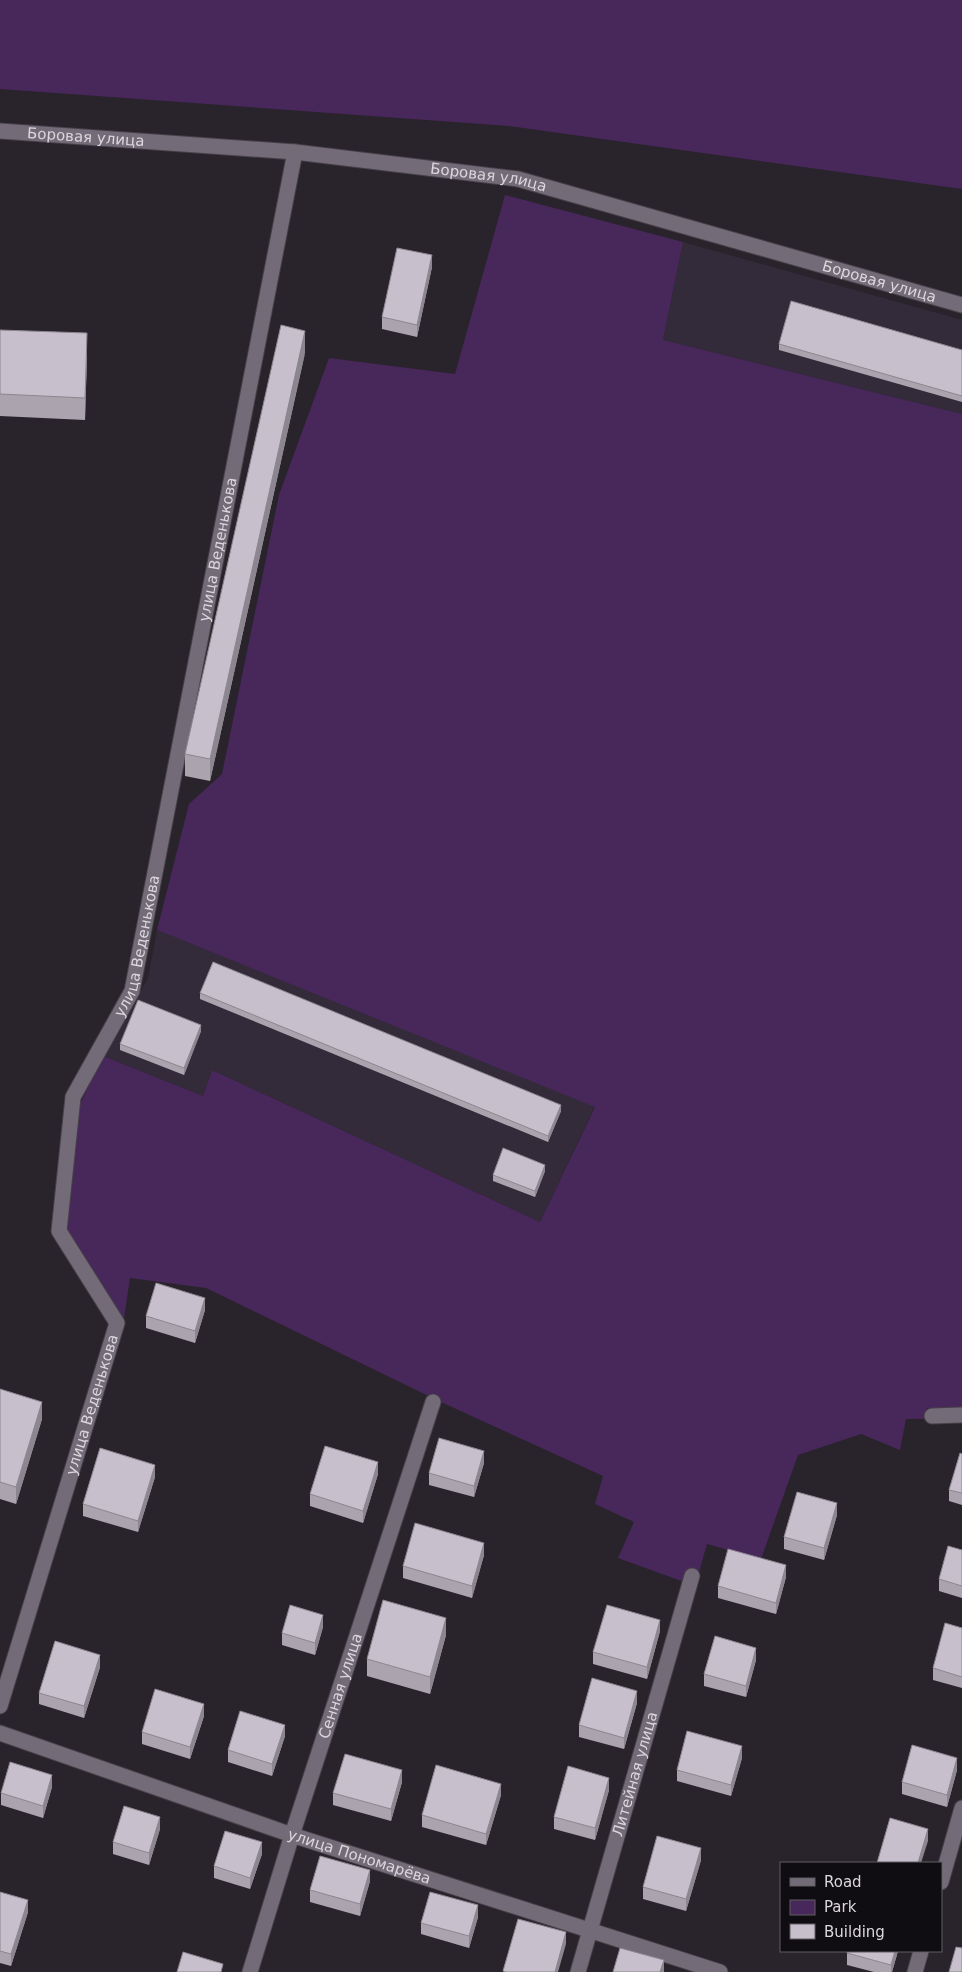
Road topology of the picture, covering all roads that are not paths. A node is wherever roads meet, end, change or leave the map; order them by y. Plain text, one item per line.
1 (0, 131) edge
2 (295, 152) junction
3 (962, 305) edge
4 (433, 1402) dead end
5 (962, 1415) edge
6 (932, 1416) dead end
7 (692, 1576) dead end
8 (0, 1706) edge
9 (0, 1733) edge
10 (962, 1808) edge
11 (292, 1835) junction
12 (942, 1878) edge
13 (590, 1931) junction
14 (921, 1952) edge
15 (250, 1972) edge
16 (578, 1972) edge
17 (720, 1972) edge
18 (915, 1972) edge

1 - 2 street, Боровая улица
2 - 3 street, Боровая улица
2 - 8 street, улица Веденькова
4 - 11 street, Сенная улица
5 - 6 street
7 - 13 street, Литейная улица
9 - 11 street, улица Пономарёва
10 - 12 street
11 - 13 street, улица Пономарёва
11 - 15 street, Сенная улица
13 - 16 street, Литейная улица
13 - 17 street, улица Пономарёва
14 - 18 street

